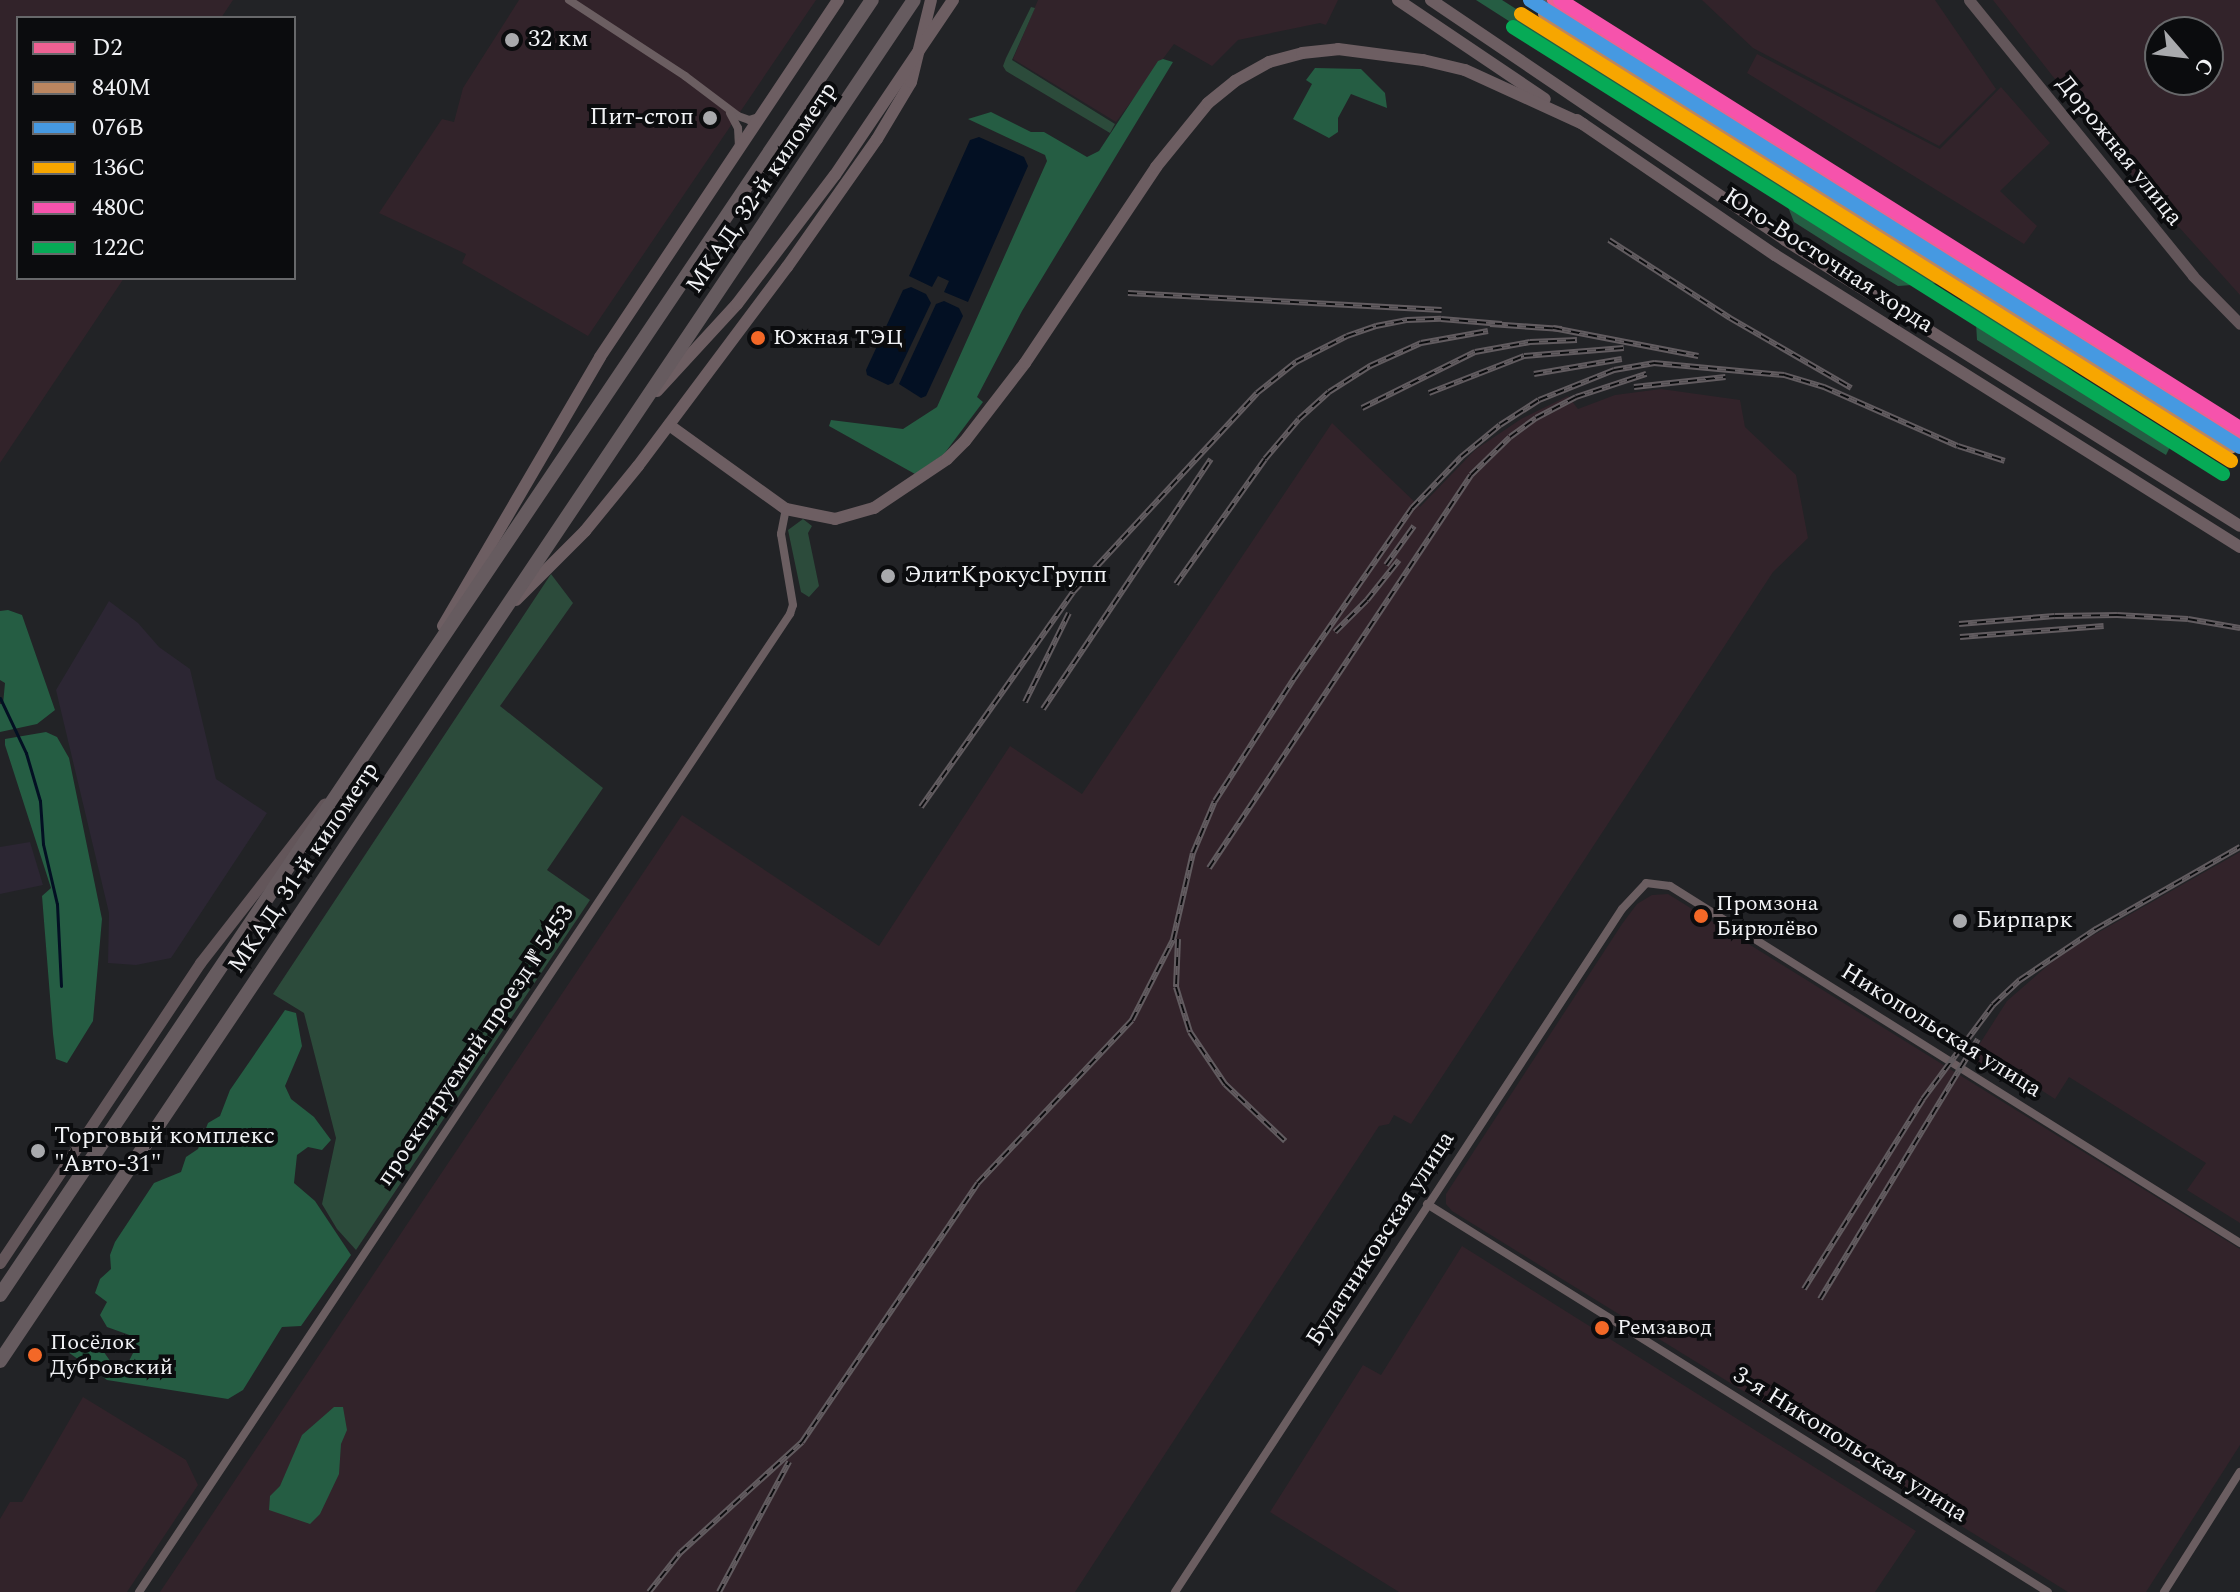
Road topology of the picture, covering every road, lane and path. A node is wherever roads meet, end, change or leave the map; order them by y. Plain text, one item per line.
1 (569, 0) edge
2 (838, 0) edge
3 (872, 0) edge
4 (914, 0) edge
5 (931, 0) edge
6 (953, 0) edge
7 (1398, 0) edge
8 (1431, 0) edge
9 (1969, 0) edge
10 (727, 109) junction
11 (761, 115) junction
12 (1583, 124) junction
13 (738, 151) junction
14 (2240, 324) edge
15 (621, 371) joint
16 (646, 401) junction
17 (669, 425) junction
18 (786, 509) junction
19 (2240, 526) edge
20 (2240, 547) edge
21 (500, 616) junction
22 (389, 717) junction
23 (353, 770) junction
24 (1622, 909) joint
25 (1427, 1204) junction
26 (2240, 1243) edge
27 (0, 1263) edge
28 (0, 1295) edge
29 (0, 1361) edge
30 (2240, 1472) edge
31 (139, 1592) edge
32 (1175, 1592) edge
33 (2048, 1592) edge
34 (2164, 1592) edge

1 - 10 street
2 - 11 main road
3 - 15 highway, МКАД, 32-й километр
4 - 16 highway, МКАД, 32-й километр
5 - 17 main road
6 - 16 main road, bridge
7 - 12 main road, Юго-Восточная хорда
8 - 19 main road, Юго-Восточная хорда
9 - 14 main road, Дорожная улица
10 - 11 street
10 - 13 street
11 - 13 main road
12 - 18 main road
12 - 20 main road, Юго-Восточная хорда
13 - 22 main road
15 - 22 highway, МКАД, 31-й километр
16 - 21 highway, МКАД, 31-й километр
17 - 18 main road
17 - 21 main road
18 - 31 street, проектируемый проезд № 5453
21 - 29 highway, МКАД, 31-й километр
22 - 23 highway, МКАД, 31-й километр
23 - 27 main road
23 - 28 highway, МКАД, 31-й километр
24 - 25 street, Булатниковская улица
24 - 26 street, Никопольская улица
25 - 32 street, Булатниковская улица
25 - 33 street, 3-я Никопольская улица
30 - 34 street

